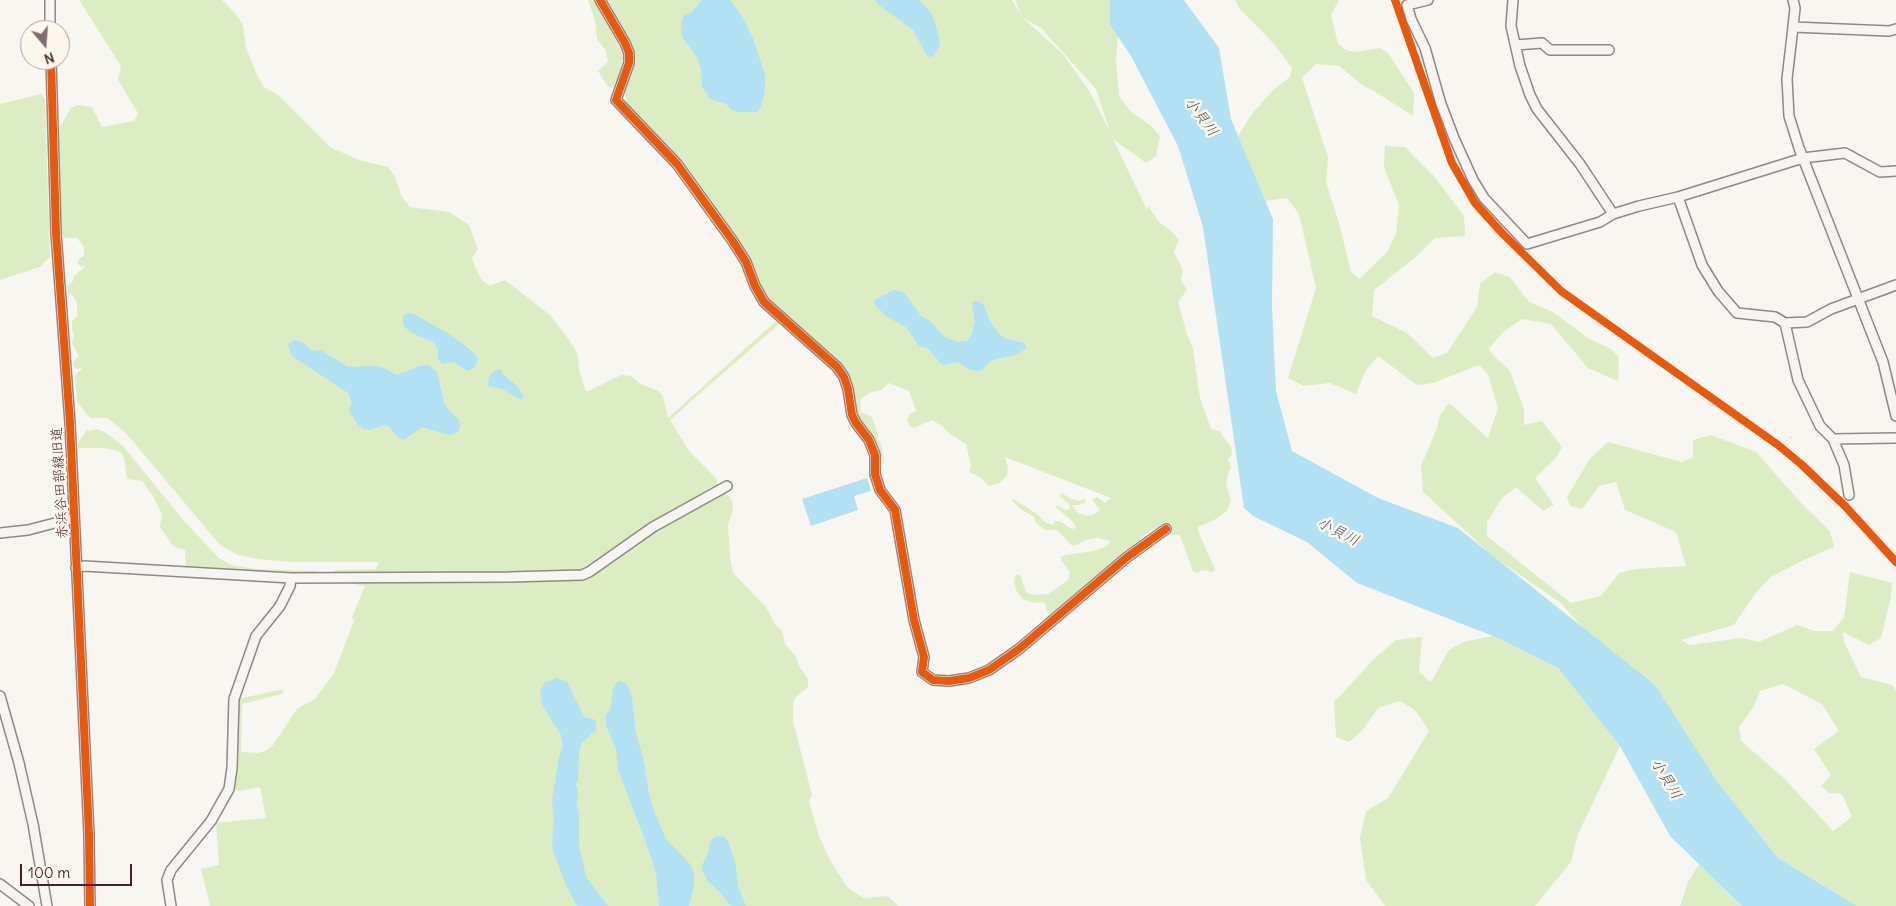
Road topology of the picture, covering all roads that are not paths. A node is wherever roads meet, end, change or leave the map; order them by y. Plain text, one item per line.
1 (50, 0) edge
2 (600, 0) edge
3 (1428, 0) edge
4 (1514, 0) edge
5 (1793, 0) edge
6 (50, 20) edge
7 (1793, 27) junction
8 (1896, 29) edge
9 (1516, 45) junction
10 (1609, 50) dead end
11 (50, 70) edge
12 (1803, 158) junction
13 (1896, 171) edge
14 (1678, 197) junction
15 (1613, 214) junction
16 (1896, 285) edge
17 (1858, 299) junction
18 (1785, 323) junction
19 (1896, 416) edge
20 (1896, 438) edge
21 (1833, 439) junction
22 (727, 486) dead end
23 (1850, 495) dead end
24 (74, 518) junction
25 (1166, 530) dead end
26 (0, 533) edge
27 (76, 568) junction
28 (291, 578) junction
29 (0, 696) edge
30 (0, 884) edge
31 (29, 906) edge
32 (47, 906) edge
33 (90, 906) edge
34 (171, 906) edge

1 - 6 street
2 - 25 street
3 - 15 street
4 - 9 street
5 - 7 street
7 - 8 street
7 - 12 street
9 - 10 street
9 - 15 street
11 - 24 street, 赤浜谷田部線旧道
12 - 13 street
12 - 14 street
12 - 17 street
14 - 15 street
14 - 18 street
16 - 17 street
17 - 18 street
17 - 19 street
18 - 21 street
20 - 21 street
21 - 23 street
22 - 28 street
24 - 26 street
24 - 27 street, 赤浜谷田部線旧道
27 - 28 street
27 - 33 street, 赤浜谷田部線旧道
28 - 34 street
29 - 32 street
30 - 31 street

